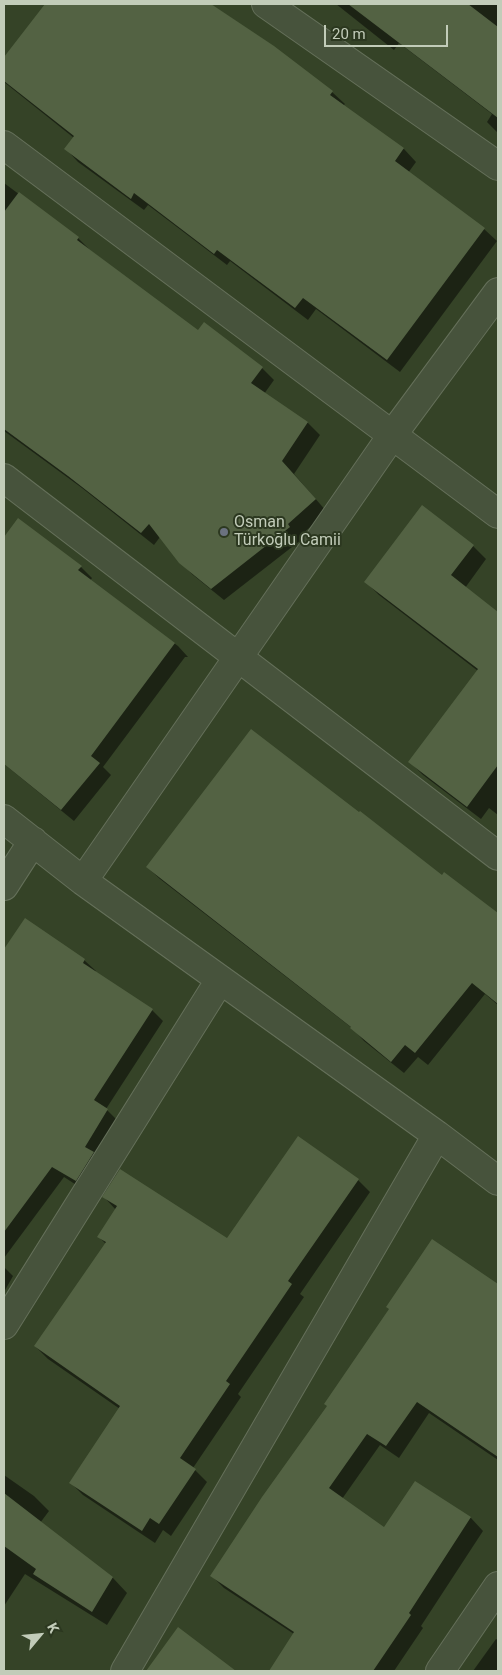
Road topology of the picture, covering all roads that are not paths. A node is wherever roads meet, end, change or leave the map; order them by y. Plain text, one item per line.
1 (266, 4) edge
2 (4, 145) edge
3 (498, 166) edge
4 (498, 292) edge
5 (393, 434) junction
6 (4, 478) edge
7 (498, 514) edge
8 (240, 657) junction
9 (4, 819) edge
10 (33, 841) junction
11 (498, 856) edge
12 (83, 881) junction
13 (4, 886) edge
14 (220, 980) junction
15 (437, 1134) junction
16 (498, 1181) edge
17 (4, 1325) edge
18 (498, 1586) edge
19 (125, 1671) edge
20 (440, 1671) edge

1 - 3 street
2 - 5 street
4 - 5 street
5 - 7 street
5 - 8 street
6 - 8 street
8 - 11 street
8 - 12 street
9 - 10 street
10 - 12 street
10 - 13 street
12 - 14 street
14 - 15 street
14 - 17 street
15 - 16 street
15 - 19 street
18 - 20 street

